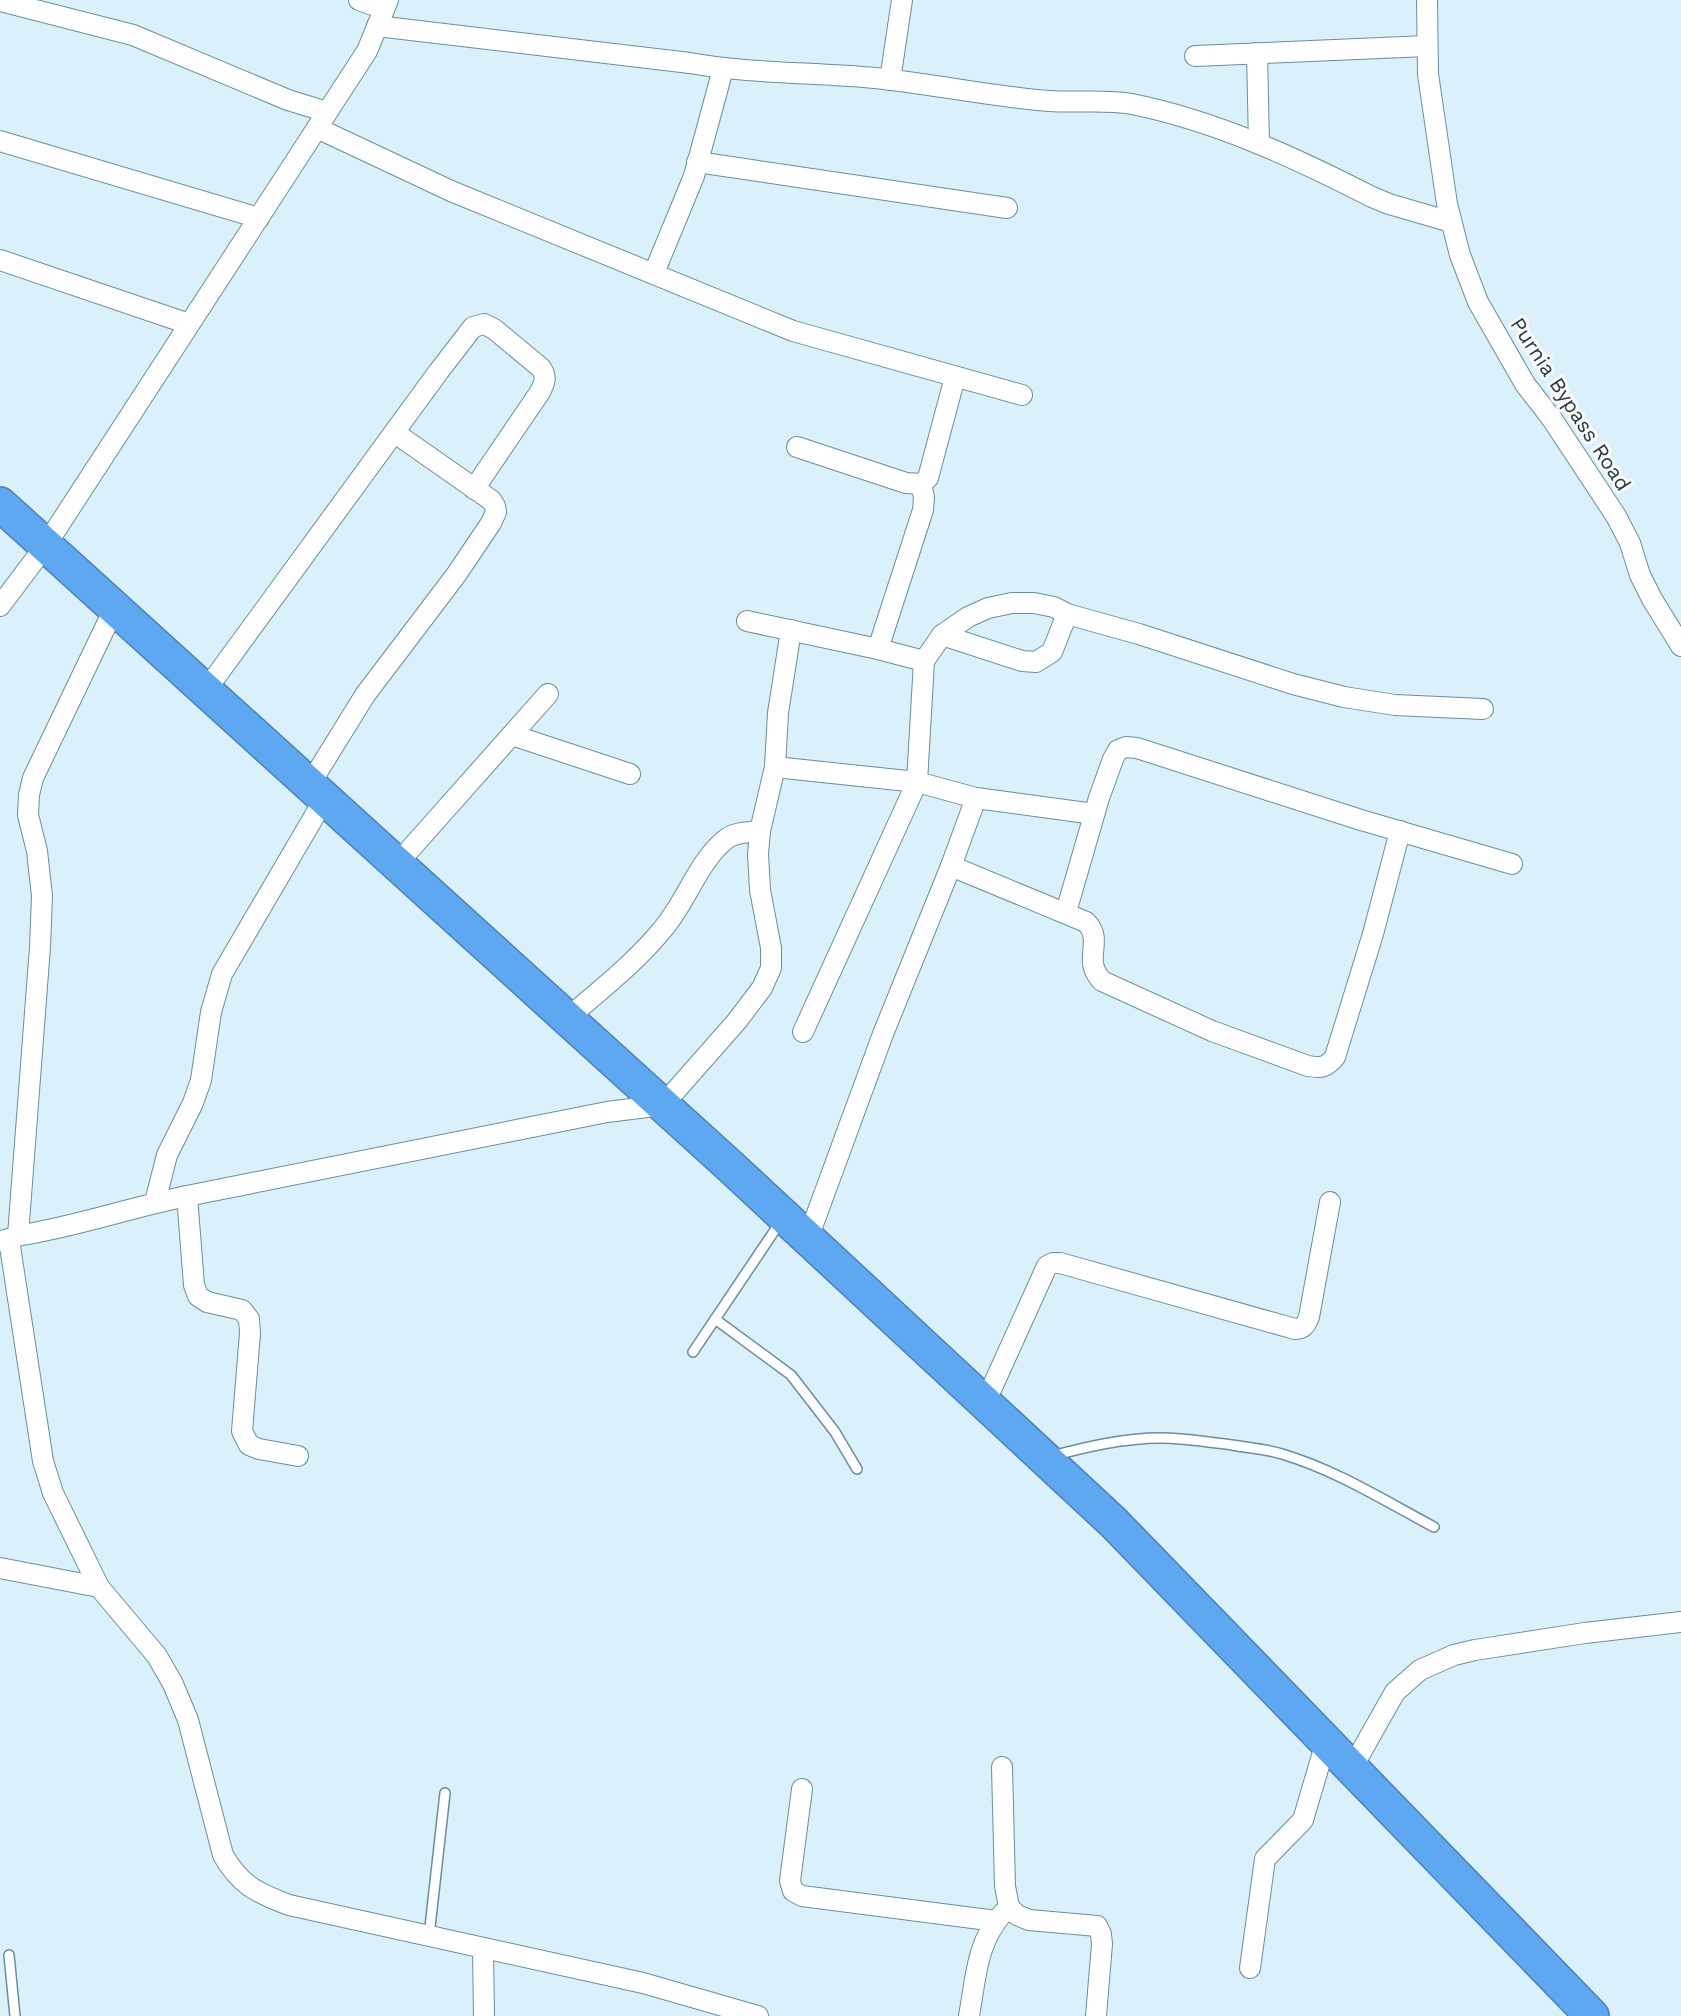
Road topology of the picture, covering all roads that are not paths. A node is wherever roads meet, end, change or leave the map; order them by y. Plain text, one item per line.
1 (359, 0) edge
2 (902, 0) edge
3 (1427, 0) edge
4 (0, 1) edge
5 (383, 12) edge
6 (1427, 45) junction
7 (1257, 53) junction
8 (1196, 56) dead end
9 (723, 69) junction
10 (890, 80) junction
11 (322, 120) junction
12 (0, 141) edge
13 (1258, 144) junction
14 (697, 162) junction
15 (1007, 208) dead end
16 (259, 218) junction
17 (1451, 222) junction
18 (0, 260) edge
19 (654, 273) junction
20 (189, 324) junction
21 (955, 376) junction
22 (1022, 395) dead end
23 (395, 433) junction
24 (797, 447) dead end
25 (921, 484) junction
26 (474, 489) junction
27 (0, 504) edge
28 (46, 545) junction
29 (0, 606) edge
30 (115, 607) junction
31 (1067, 614) junction
32 (747, 621) dead end
33 (791, 630) junction
34 (942, 634) junction
35 (1681, 646) edge
36 (878, 648) junction
37 (924, 662) junction
38 (206, 690) junction
39 (548, 694) dead end
40 (1483, 709) dead end
41 (512, 735) junction
42 (775, 767) junction
43 (630, 774) dead end
44 (917, 782) junction
45 (317, 791) junction
46 (976, 798) junction
47 (1094, 814) junction
48 (760, 831) junction
49 (1400, 831) junction
50 (397, 864) junction
51 (1512, 864) dead end
52 (951, 866) junction
53 (1066, 912) junction
54 (568, 1018) junction
55 (802, 1032) dead end
56 (663, 1105) junction
57 (187, 1196) junction
58 (155, 1202) junction
59 (1330, 1202) dead end
60 (796, 1227) junction
61 (9, 1239) edge
62 (716, 1319) junction
63 (693, 1352) dead end
64 (985, 1403) junction
65 (298, 1456) dead end
66 (1044, 1458) junction
67 (857, 1469) dead end
68 (1434, 1527) dead end
69 (0, 1568) edge
70 (99, 1587) junction
71 (1677, 1619) edge
72 (1326, 1742) junction
73 (1002, 1767) dead end
74 (1352, 1768) junction
75 (802, 1789) dead end
76 (445, 1792) dead end
77 (1003, 1914) junction
78 (429, 1936) junction
79 (483, 1948) junction
80 (9, 1955) dead end
81 (1250, 1968) dead end
82 (15, 2016) edge
83 (483, 2016) edge
84 (758, 2016) edge
85 (969, 2016) edge
86 (1096, 2016) edge
87 (1592, 2016) edge

1 - 5 street
2 - 10 street
3 - 6 street, Purnia Bypass Road
4 - 11 street
5 - 9 street
5 - 11 street
6 - 7 street
6 - 17 street, Purnia Bypass Road
7 - 8 street
7 - 13 street
9 - 10 street
9 - 14 street
10 - 13 street
11 - 16 street
11 - 19 street
12 - 16 street
13 - 17 street
14 - 15 street
14 - 19 street
16 - 20 street
17 - 35 street, Purnia Bypass Road
18 - 20 street
19 - 21 street
20 - 28 street
21 - 22 street
21 - 25 street
23 - 26 street
23 - 26 street
23 - 38 street
24 - 25 street
25 - 36 street
26 - 45 street
27 - 28 highway
28 - 29 street
28 - 30 highway
30 - 38 highway
30 - 61 street
31 - 34 street
31 - 34 street
31 - 40 street
32 - 33 street
33 - 36 street
33 - 42 street
34 - 37 street
36 - 37 street
37 - 44 street
38 - 45 highway
39 - 41 street
41 - 43 street
41 - 50 street
42 - 44 street
42 - 48 street
44 - 46 street
44 - 55 street
45 - 50 highway
45 - 58 street
46 - 47 street
46 - 52 street
47 - 49 street
47 - 53 street
48 - 54 street
48 - 56 street
49 - 51 street
49 - 53 street
50 - 54 highway
52 - 53 street
52 - 60 street
54 - 56 highway
56 - 57 street
56 - 60 highway
57 - 58 street
57 - 65 street
58 - 61 street
59 - 64 street
60 - 62 lane
60 - 64 highway
61 - 70 street
62 - 63 lane
62 - 67 lane
64 - 66 highway
66 - 68 lane
66 - 72 highway
69 - 70 street
70 - 78 street
71 - 74 street
72 - 74 highway
72 - 81 street
73 - 77 street
74 - 87 highway
75 - 77 street
76 - 78 lane
77 - 85 street
77 - 86 street
78 - 79 street
79 - 83 street
79 - 84 street
80 - 82 lane

